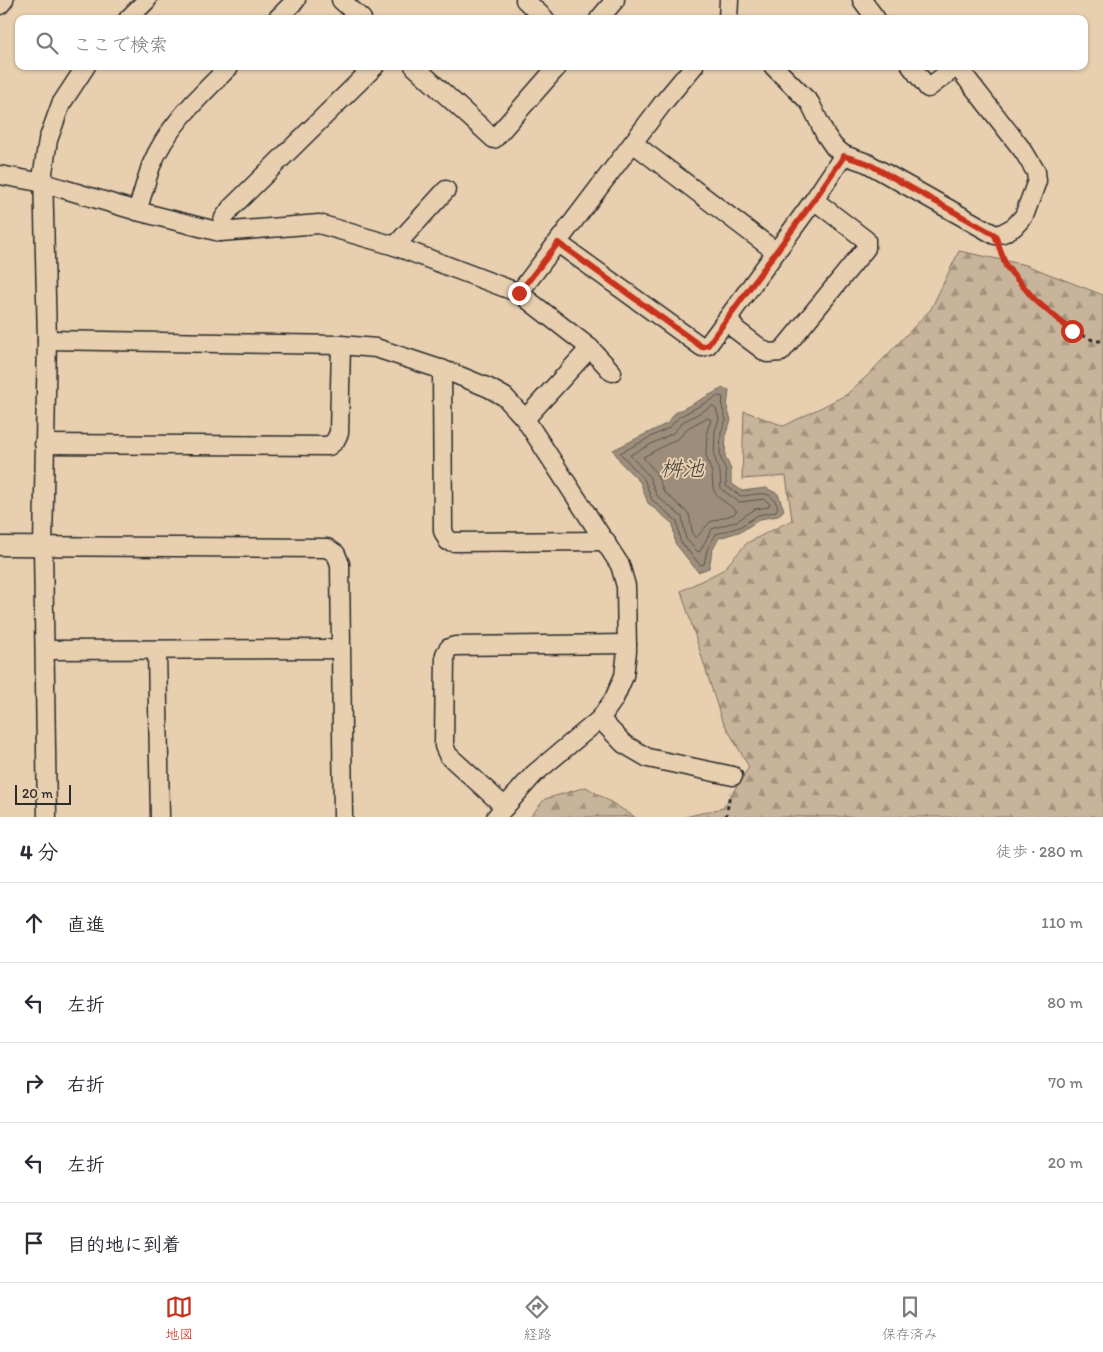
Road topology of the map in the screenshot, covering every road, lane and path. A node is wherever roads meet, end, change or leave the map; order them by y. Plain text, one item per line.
1 (4, 0) edge
2 (147, 0) edge
3 (296, 0) edge
4 (341, 0) edge
5 (525, 0) edge
6 (616, 0) edge
7 (729, 0) edge
8 (862, 0) edge
9 (0, 5) edge
10 (132, 15) edge
11 (281, 15) edge
12 (358, 15) edge
13 (541, 15) edge
14 (603, 15) edge
15 (728, 15) edge
16 (873, 15) edge
17 (83, 70) edge
18 (226, 70) edge
19 (371, 70) edge
20 (418, 70) edge
21 (554, 70) edge
22 (691, 70) edge
23 (777, 70) edge
24 (914, 70) edge
25 (952, 70) edge
26 (960, 70) edge
27 (633, 143) junction
28 (844, 156) junction
29 (0, 175) edge
30 (44, 183) junction
31 (446, 190) dead end
32 (814, 200) junction
33 (137, 211) junction
34 (220, 232) junction
35 (995, 235) junction
36 (558, 243) junction
37 (395, 246) junction
38 (775, 251) junction
39 (519, 293) junction
40 (729, 317) junction
41 (48, 340) junction
42 (1103, 341) edge
43 (341, 345) junction
44 (590, 348) junction
45 (442, 369) junction
46 (612, 372) dead end
47 (525, 419) junction
48 (44, 444) junction
49 (606, 541) junction
50 (0, 546) edge
51 (43, 546) junction
52 (627, 644) junction
53 (340, 649) junction
54 (44, 650) junction
55 (157, 650) junction
56 (600, 719) junction
57 (734, 776) joint
58 (500, 812) edge
59 (47, 817) edge
60 (160, 817) edge
61 (342, 817) edge
62 (726, 817) edge

1 - 9 street
2 - 10 street
3 - 11 street
4 - 12 street
5 - 13 street
6 - 14 street
7 - 15 street
8 - 16 street
17 - 30 street
18 - 33 street
19 - 34 street
20 - 21 street
22 - 27 street
23 - 28 street
24 - 25 street
26 - 35 street
27 - 36 street
27 - 38 street
28 - 32 street
28 - 35 street
29 - 30 street
30 - 33 street
30 - 41 street
31 - 37 street
32 - 38 street
32 - 40 street
33 - 34 street
34 - 37 street
35 - 42 path
36 - 39 street
36 - 40 street
37 - 39 street
38 - 40 street
39 - 44 street
41 - 43 street
41 - 48 street
43 - 45 street
43 - 48 street
44 - 46 street
44 - 47 street
45 - 47 street
45 - 49 street
47 - 49 street
48 - 51 street
49 - 52 street
50 - 51 street
51 - 53 street
51 - 54 street
52 - 56 street
52 - 58 street
53 - 55 street
53 - 61 street
54 - 55 street
54 - 59 street
55 - 60 street
56 - 57 street
56 - 58 street
57 - 62 path

